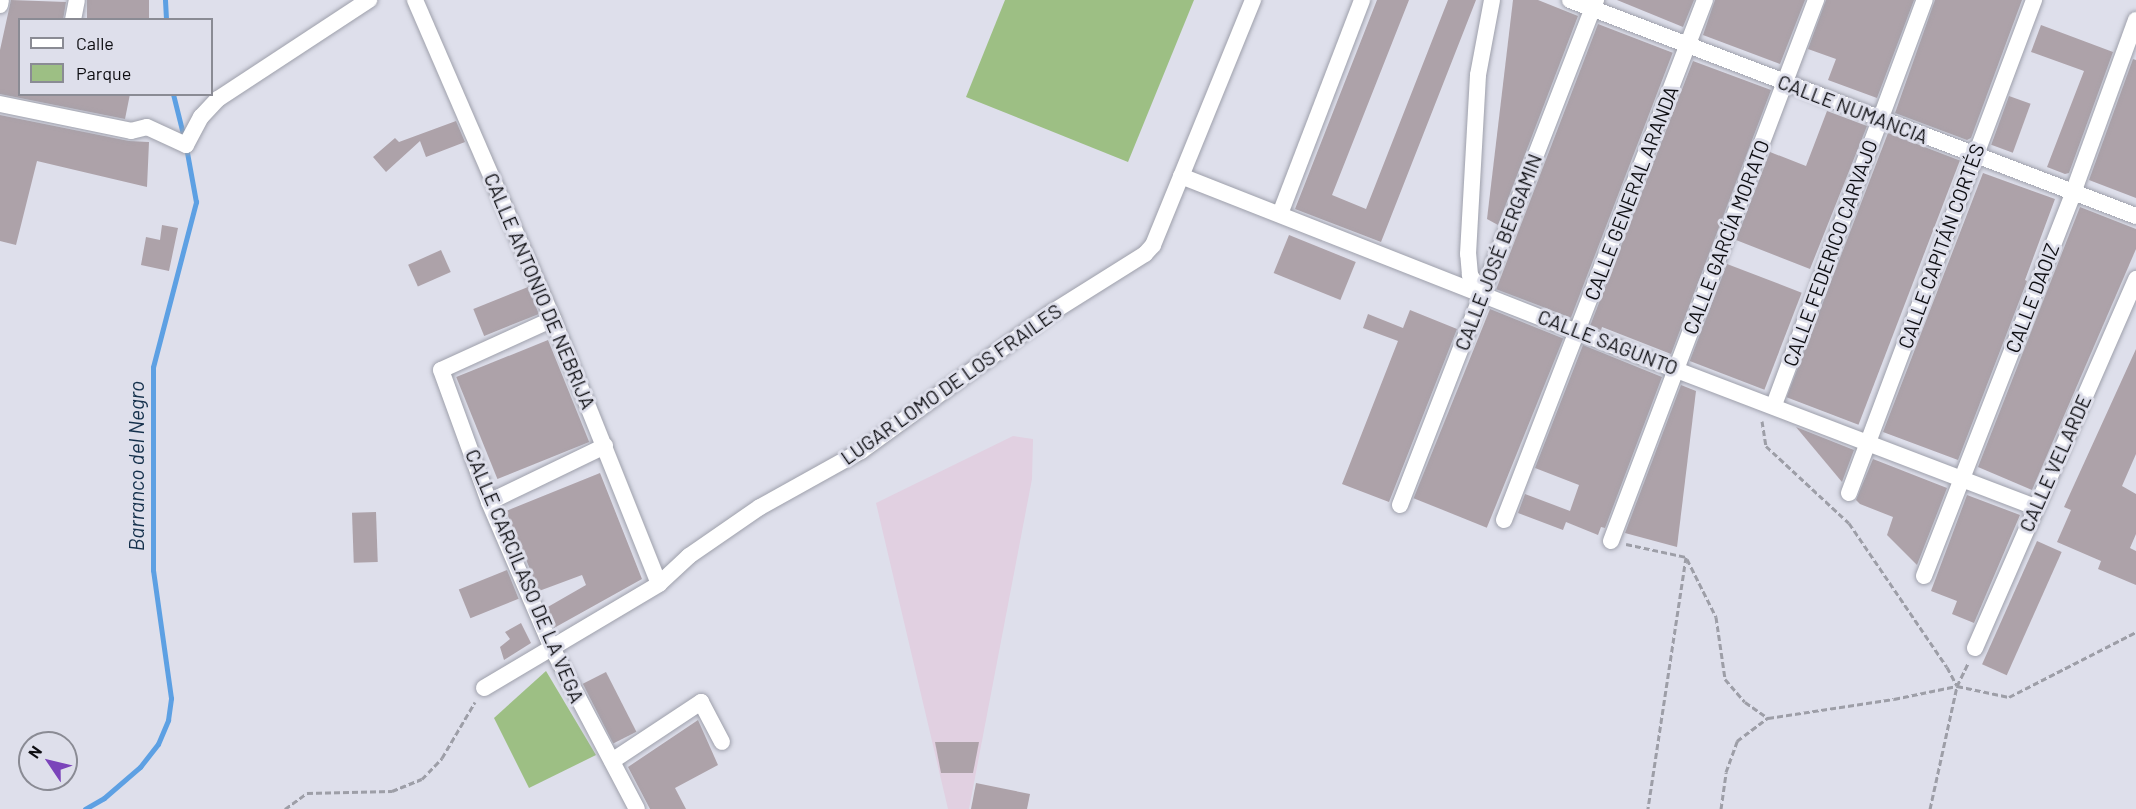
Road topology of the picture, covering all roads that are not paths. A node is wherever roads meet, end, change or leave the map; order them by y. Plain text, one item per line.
1 (1, 0) edge
2 (77, 0) edge
3 (369, 0) edge
4 (415, 0) edge
5 (1253, 0) edge
6 (1362, 0) edge
7 (1492, 0) edge
8 (1570, 0) edge
9 (1706, 0) edge
10 (1816, 0) edge
11 (1926, 0) edge
12 (2034, 0) edge
13 (1594, 4) edge
14 (0, 5) edge
15 (73, 18) edge
16 (2136, 20) edge
17 (1688, 46) junction
18 (1785, 83) junction
19 (0, 104) edge
20 (1880, 119) junction
21 (1975, 156) junction
22 (1181, 176) junction
23 (2073, 193) junction
24 (1280, 214) junction
25 (2136, 216) edge
26 (1471, 227) junction
27 (1500, 244) junction
28 (1468, 254) junction
29 (1436, 275) junction
30 (2136, 279) edge
31 (1482, 293) junction
32 (553, 319) junction
33 (1577, 332) junction
34 (1676, 368) junction
35 (1766, 402) junction
36 (1868, 442) junction
37 (605, 446) junction
38 (1962, 478) junction
39 (1849, 493) dead end
40 (489, 502) junction
41 (1400, 504) dead end
42 (2035, 507) junction
43 (1504, 520) dead end
44 (1611, 541) road end
45 (1923, 576) dead end
46 (659, 584) junction
47 (551, 646) junction
48 (1975, 648) road end
49 (484, 688) road end
50 (722, 742) dead end
51 (612, 761) junction
52 (637, 809) edge

1 - 14 street
2 - 15 street
3 - 19 street
4 - 32 street, CALLE ANTONIO DE NEBRIJA
5 - 22 street
6 - 24 street
7 - 26 street
8 - 13 street, CALLE NUMANCIA
9 - 17 street, CALLE GENERAL ARANDA
10 - 18 street, CALLE GARCÍA MORATO
11 - 20 street, CALLE FEDERICO CARVAJO
12 - 21 street, CALLE CAPITÁN CORTÉS
13 - 17 street, CALLE NUMANCIA
13 - 27 street, CALLE JOSÉ BERGAMIN
16 - 23 street, CALLE DAOIZ
17 - 18 street, CALLE NUMANCIA
17 - 33 street, CALLE GENERAL ARANDA
18 - 20 street, CALLE NUMANCIA
18 - 34 street, CALLE GARCÍA MORATO
20 - 21 street, CALLE NUMANCIA
20 - 35 street, CALLE FEDERICO CARVAJO
21 - 23 street, CALLE NUMANCIA
21 - 36 street, CALLE CAPITÁN CORTÉS
22 - 24 street, CALLE SAGUNTO
22 - 46 street, LUGAR LOMO DE LOS FRAILES
23 - 25 street, CALLE NUMANCIA
23 - 38 street, CALLE DAOIZ
24 - 29 street, CALLE SAGUNTO
26 - 27 street
26 - 28 street
27 - 31 street, CALLE JOSÉ BERGAMIN
28 - 29 street
28 - 31 street
29 - 31 street, CALLE SAGUNTO
30 - 42 street, CALLE VELARDE
31 - 33 street, CALLE SAGUNTO
31 - 41 street, CALLE JOSÉ BERGAMIN
32 - 37 street, CALLE ANTONIO DE NEBRIJA
32 - 40 street, CALLE CARCILASO DE LA VEGA
33 - 34 street, CALLE SAGUNTO
33 - 43 street, CALLE GENERAL ARANDA
34 - 35 street, CALLE SAGUNTO
34 - 44 street, CALLE GARCÍA MORATO
35 - 36 street, CALLE SAGUNTO
36 - 38 street, CALLE SAGUNTO
36 - 39 street, CALLE CAPITÁN CORTÉS
37 - 40 street
37 - 46 street, CALLE ANTONIO DE NEBRIJA
38 - 42 street, CALLE SAGUNTO
38 - 45 street, CALLE DAOIZ
40 - 47 street, CALLE CARCILASO DE LA VEGA
42 - 48 street, CALLE VELARDE
46 - 47 street, LUGAR LOMO DE LOS FRAILES
47 - 49 street, LUGAR LOMO DE LOS FRAILES
47 - 51 street, CALLE CARCILASO DE LA VEGA
50 - 51 street
51 - 52 street, CALLE CARCILASO DE LA VEGA

